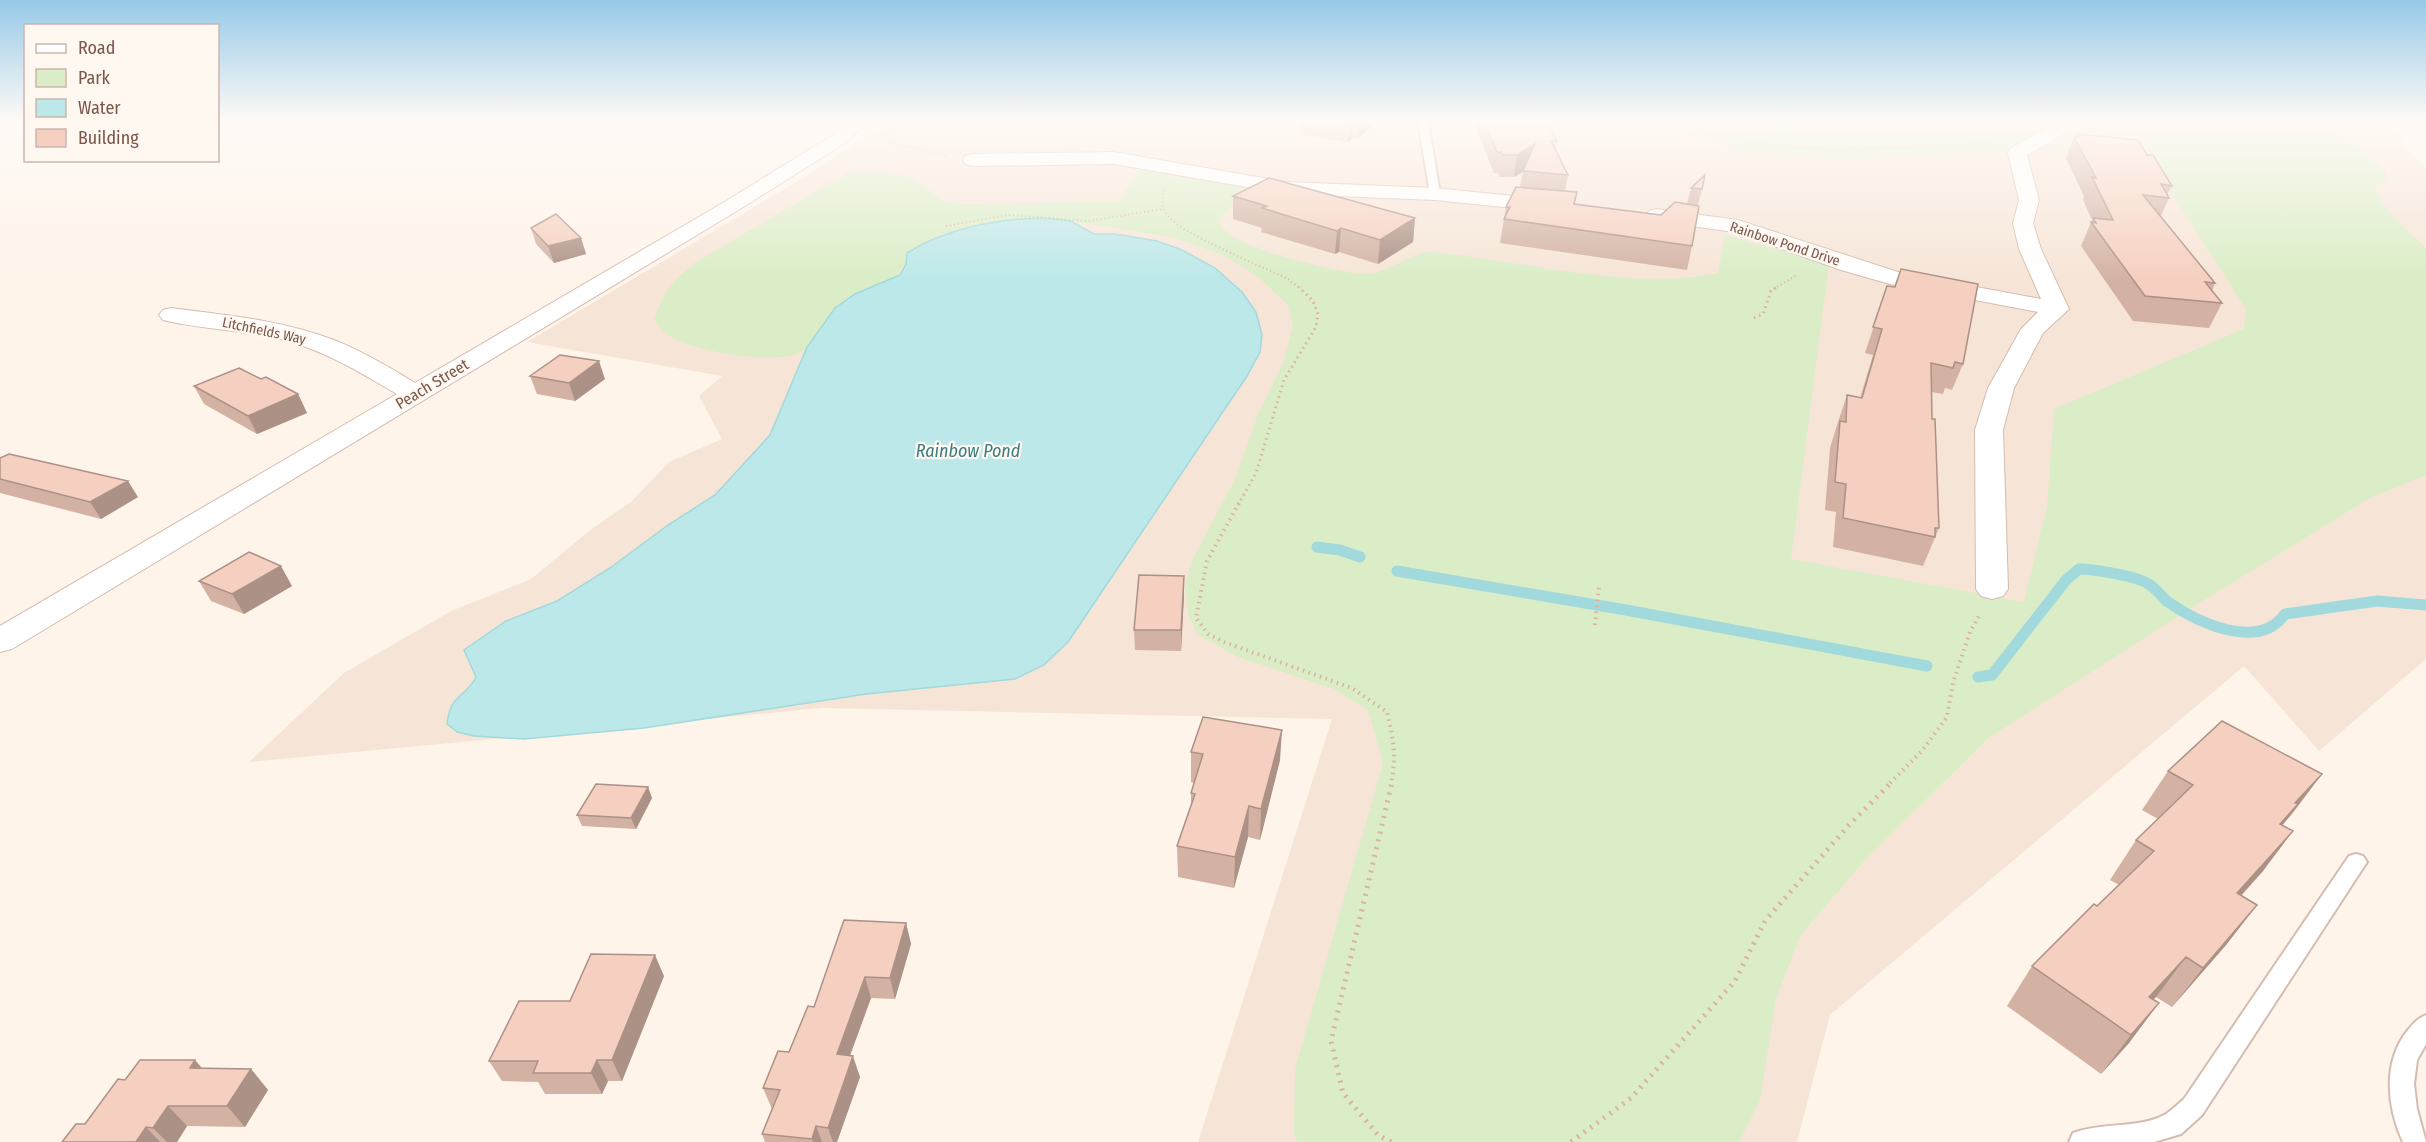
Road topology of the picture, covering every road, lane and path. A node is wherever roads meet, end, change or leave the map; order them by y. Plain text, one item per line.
1 (783, 174) edge
2 (1180, 174) edge
3 (1204, 174) edge
4 (1432, 174) edge
5 (2023, 174) edge
6 (1435, 194) junction
7 (1566, 207) edge
8 (1163, 209) junction
9 (1634, 213) edge
10 (946, 226) dead end
11 (1818, 254) junction
12 (2057, 309) junction
13 (171, 315) dead end
14 (1754, 318) dead end
15 (416, 394) junction
16 (1599, 587) dead end
17 (1992, 590) joint
18 (1595, 625) dead end
19 (0, 641) edge
20 (2356, 862) dead end
21 (2426, 1026) edge
22 (1391, 1142) edge
23 (1571, 1142) edge
24 (2082, 1142) edge
25 (2416, 1142) edge

1 - 15 street, Peach Street
2 - 8 path
3 - 6 street
4 - 6 lane
5 - 12 street
6 - 7 street
8 - 10 path
8 - 22 path
9 - 11 street, Rainbow Pond Drive
11 - 12 street, Rainbow Pond Drive
11 - 14 path
12 - 17 street
13 - 15 street, Litchfields Way
15 - 19 street, Peach Street
16 - 18 path
17 - 23 path
20 - 24 lane
21 - 25 lane

